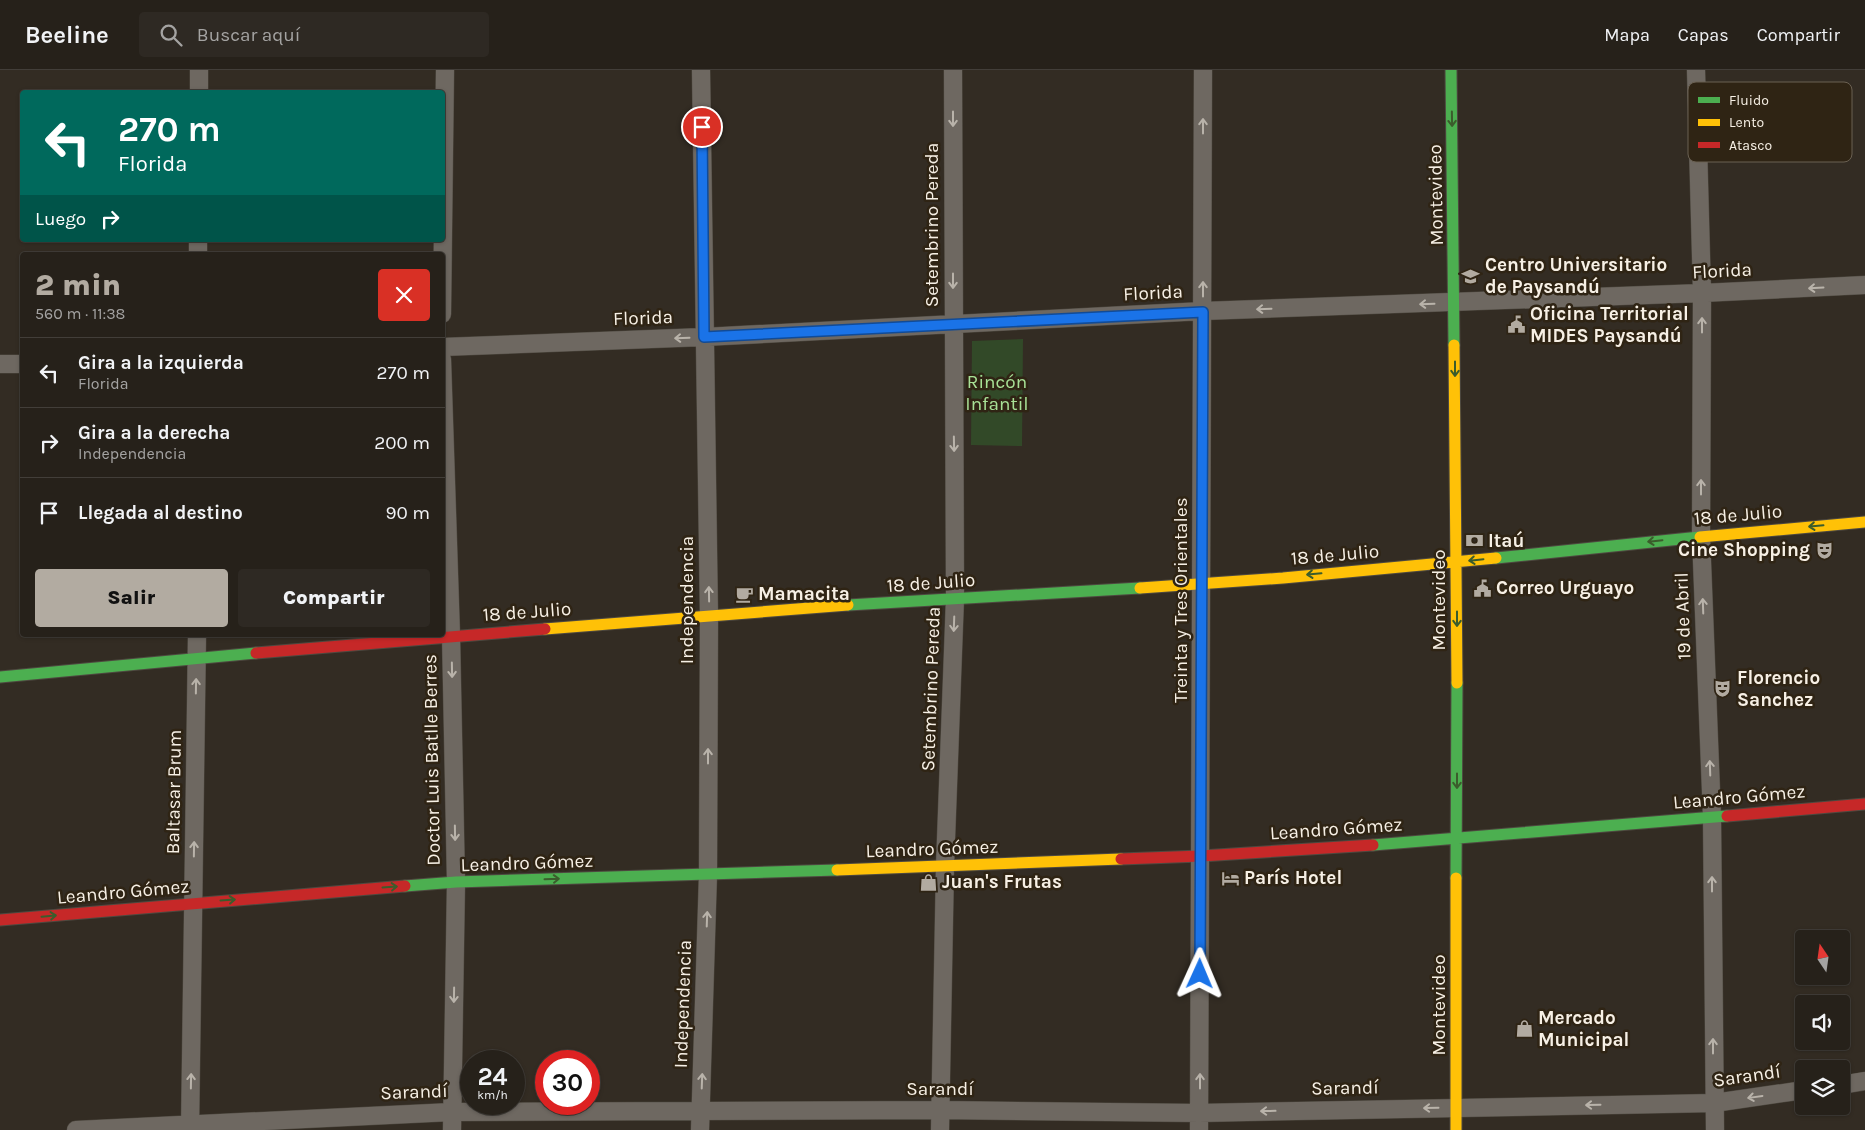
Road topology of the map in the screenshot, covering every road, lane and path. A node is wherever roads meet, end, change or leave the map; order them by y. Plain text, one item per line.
1 (199, 70) edge
2 (445, 70) edge
3 (701, 70) edge
4 (953, 70) edge
5 (1203, 70) edge
6 (1451, 70) edge
7 (199, 90) edge
8 (445, 90) edge
9 (1698, 162) edge
10 (1865, 285) edge
11 (1702, 293) junction
12 (1454, 303) junction
13 (1203, 312) junction
14 (953, 324) junction
15 (704, 337) junction
16 (445, 347) edge
17 (0, 364) edge
18 (20, 364) edge
19 (445, 451) edge
20 (1865, 522) edge
21 (1701, 536) junction
22 (1457, 562) junction
23 (1202, 584) junction
24 (956, 598) junction
25 (709, 617) junction
26 (451, 635) junction
27 (445, 636) edge
28 (197, 637) edge
29 (429, 637) edge
30 (196, 658) junction
31 (0, 677) edge
32 (1865, 804) edge
33 (1712, 817) junction
34 (1457, 838) junction
35 (1201, 856) junction
36 (945, 866) junction
37 (708, 874) junction
38 (456, 882) junction
39 (194, 903) junction
40 (0, 920) edge
41 (1865, 1081) edge
42 (1850, 1084) edge
43 (1795, 1091) edge
44 (1714, 1103) junction
45 (1456, 1107) junction
46 (701, 1110) junction
47 (940, 1110) junction
48 (452, 1112) junction
49 (1199, 1121) edge
50 (190, 1127) edge
51 (76, 1130) edge
52 (452, 1130) edge
53 (700, 1130) edge
54 (940, 1130) edge
55 (1456, 1130) edge
56 (1715, 1130) edge

1 - 7 street
2 - 8 street
3 - 15 street, Independencia
4 -> 14 street, Setembrino Pereda
13 -> 5 street, Treinta y Tres Orientales
6 -> 12 street, Montevideo
9 - 11 street, 19 de Abril
10 -> 11 street, Florida
11 - 12 street, Florida
21 -> 11 street, 19 de Abril
12 -> 13 street, Florida
12 -> 22 street, Montevideo
13 - 14 street, Florida
13 - 23 street, Treinta y Tres Orientales
14 - 15 street, Florida
14 -> 24 street, Setembrino Pereda
15 -> 16 street, Florida
25 -> 15 street, Independencia
17 - 18 street
19 - 26 street, Doctor Luis Batlle Berres
20 -> 21 street, 18 de Julio
21 -> 22 street, 18 de Julio
33 -> 21 street, 19 de Abril
22 -> 23 street, 18 de Julio
22 -> 34 street, Montevideo
23 - 24 street, 18 de Julio
23 - 35 street, Treinta y Tres Orientales
24 - 25 street, 18 de Julio
24 -> 36 street, Setembrino Pereda
25 - 26 street, 18 de Julio
37 -> 25 street, Independencia
26 - 27 street, 18 de Julio
26 -> 38 street, Doctor Luis Batlle Berres
28 - 30 street, Baltasar Brum
29 - 30 street, 18 de Julio
30 - 31 street, 18 de Julio
39 -> 30 street, Baltasar Brum
32 - 33 street, Leandro Gómez
33 - 34 street, Leandro Gómez
44 -> 33 street, 19 de Abril
34 - 35 street, Leandro Gómez
34 - 45 street, Montevideo
35 - 36 street, Leandro Gómez
49 -> 35 street, Treinta y Tres Orientales
36 - 37 street, Leandro Gómez
36 - 47 street, Setembrino Pereda
38 -> 37 street, Leandro Gómez
46 -> 37 street, Independencia
39 -> 38 street, Leandro Gómez
38 -> 48 street, Doctor Luis Batlle Berres
40 -> 39 street, Leandro Gómez
50 -> 39 street, Baltasar Brum
41 - 42 street
43 -> 44 street, Sarandí
44 -> 45 street, Sarandí
44 - 56 street, 19 de Abril
45 -> 49 street, Sarandí
45 - 55 street, Montevideo
46 - 47 street, Sarandí
46 - 48 street, Sarandí
46 - 53 street, Independencia
47 - 49 street, Sarandí
47 - 54 street, Setembrino Pereda
48 - 50 street, Sarandí
48 - 52 street, Doctor Luis Batlle Berres
50 - 51 street, Sarandí

